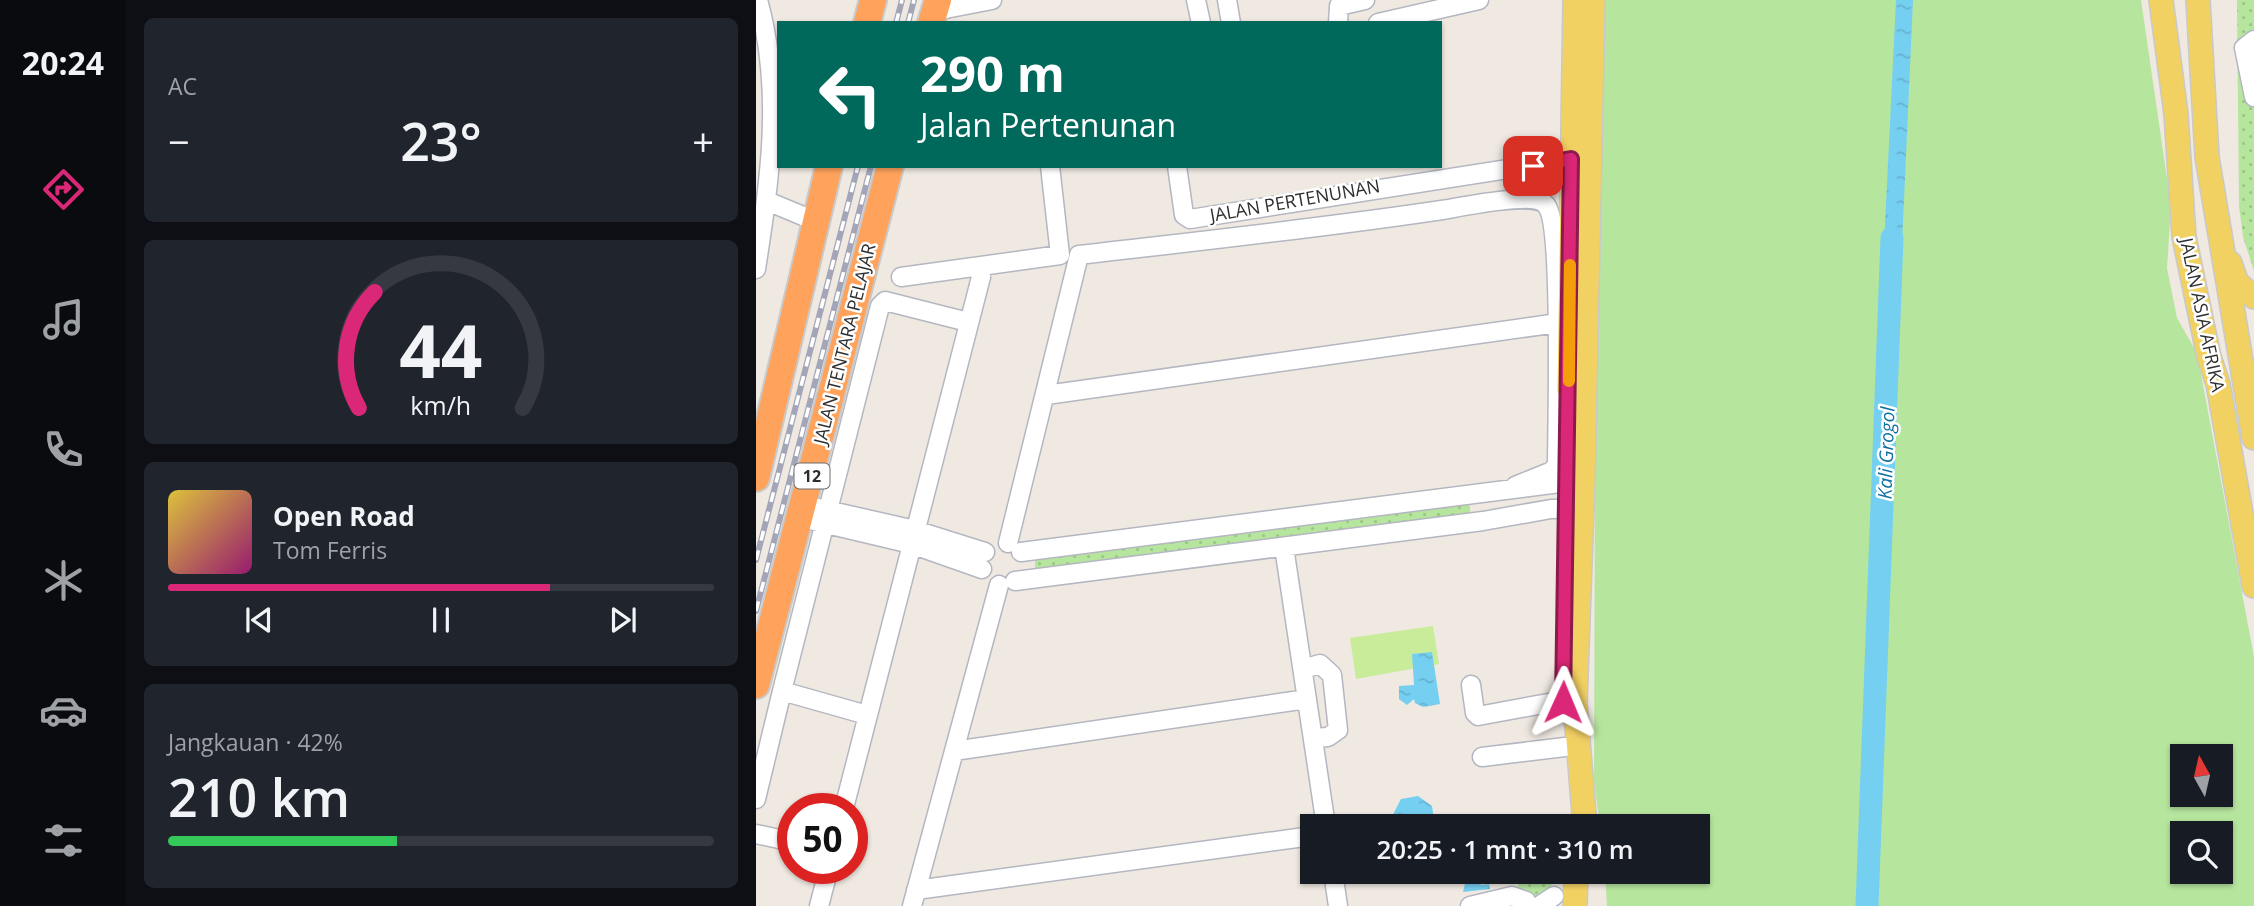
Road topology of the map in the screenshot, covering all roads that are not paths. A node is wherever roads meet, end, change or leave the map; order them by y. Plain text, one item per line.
1 (758, 0) edge
2 (873, 0) edge
3 (992, 0) edge
4 (1196, 0) edge
5 (1227, 0) edge
6 (1365, 0) edge
7 (1479, 0) edge
8 (2161, 0) edge
9 (2198, 0) edge
10 (1576, 2) edge
11 (1406, 8) edge
12 (935, 11) edge
13 (868, 21) edge
14 (1201, 21) edge
15 (1231, 21) edge
16 (1338, 21) edge
17 (1384, 21) edge
18 (763, 40) edge
19 (2254, 40) edge
20 (764, 72) edge
21 (2204, 80) junction
22 (2254, 97) edge
23 (2176, 114) junction
24 (764, 149) edge
25 (1571, 159) junction
26 (828, 168) edge
27 (890, 168) edge
28 (1050, 168) edge
29 (1177, 168) edge
30 (2181, 172) junction
31 (1406, 174) edge
32 (767, 201) junction
33 (815, 221) junction
34 (759, 230) edge
35 (756, 269) edge
36 (901, 277) dead end
37 (981, 277) dead end
38 (2254, 297) edge
39 (868, 303) junction
40 (2254, 304) edge
41 (2234, 309) edge
42 (968, 321) junction
43 (1558, 323) junction
44 (2254, 342) edge
45 (2218, 384) junction
46 (2245, 389) junction
47 (1046, 395) junction
48 (2254, 435) edge
49 (757, 466) edge
50 (1576, 481) junction
51 (1515, 486) junction
52 (2246, 490) edge
53 (1480, 491) junction
54 (1575, 508) junction
55 (815, 514) junction
56 (1483, 521) junction
57 (913, 537) junction
58 (1284, 547) junction
59 (1015, 548) junction
60 (984, 561) junction
61 (1007, 583) junction
62 (2254, 586) edge
63 (1303, 668) junction
64 (756, 685) edge
65 (1471, 685) dead end
66 (782, 691) junction
67 (1307, 699) junction
68 (1569, 703) junction
69 (867, 715) junction
70 (1313, 738) junction
71 (1565, 747) junction
72 (954, 751) junction
73 (1482, 757) dead end
74 (848, 793) edge
75 (756, 799) edge
76 (1324, 814) edge
77 (1571, 814) edge
78 (1583, 814) edge
79 (756, 834) edge
80 (1300, 838) edge
81 (777, 839) edge
82 (825, 884) edge
83 (1335, 884) edge
84 (1576, 884) edge
85 (1588, 884) edge
86 (914, 898) edge
87 (819, 906) edge
88 (1338, 906) edge
89 (1470, 906) edge
90 (1527, 906) edge
91 (1576, 906) edge
92 (1589, 906) edge

1 - 18 street
2 - 13 highway
3 - 12 street
4 - 14 street
5 - 15 street
6 - 16 street
7 - 11 street
8 - 23 main road, JALAN ASIA AFRIKA
9 - 21 main road, JALAN ASIA AFRIKA
10 - 25 main road
10 - 50 main road
11 - 17 street
18 - 20 street
19 - 22 street
20 - 24 street
21 - 23 main road
21 - 38 main road
21 - 41 main road, JALAN ASIA AFRIKA
23 - 30 main road, JALAN ASIA AFRIKA
24 - 32 street
25 - 31 street, JALAN PERTENUNAN
25 - 50 main road
26 - 33 highway
27 - 39 highway, JALAN TENTARA PELAJAR / 12
28 - 36 street
29 - 31 street, JALAN PERTENUNAN
30 - 41 main road
30 - 45 main road, JALAN ASIA AFRIKA
32 - 33 street
32 - 34 street
33 - 49 highway
34 - 35 street
37 - 42 street
39 - 42 street
39 - 55 highway, JALAN TENTARA PELAJAR / 12
40 - 41 main road
41 - 45 main road
41 - 46 main road, JALAN ASIA AFRIKA
42 - 57 street
43 - 47 street
43 - 47 street
43 - 51 street
44 - 46 main road
45 - 52 main road, JALAN ASIA AFRIKA
46 - 48 main road, JALAN ASIA AFRIKA
47 - 59 street
50 - 51 street
50 - 54 main road
51 - 53 street
52 - 62 main road, JALAN ASIA AFRIKA
53 - 56 street
53 - 59 street
54 - 56 street
54 - 68 main road
55 - 57 street
55 - 64 highway, JALAN TENTARA PELAJAR / 12
55 - 66 street
56 - 58 street
57 - 60 street
57 - 69 street
58 - 61 street
58 - 63 street
59 - 60 street
59 - 61 street
60 - 61 street
61 - 72 street
63 - 67 street
63 - 70 street
65 - 68 street
66 - 69 street
66 - 75 street
67 - 70 street
67 - 72 street
68 - 71 main road
68 - 78 main road
69 - 74 street
70 - 76 street
71 - 73 street
71 - 77 main road
72 - 86 street
79 - 81 street
80 - 86 street
82 - 87 street
83 - 88 street
84 - 91 main road
85 - 92 main road
89 - 90 street

